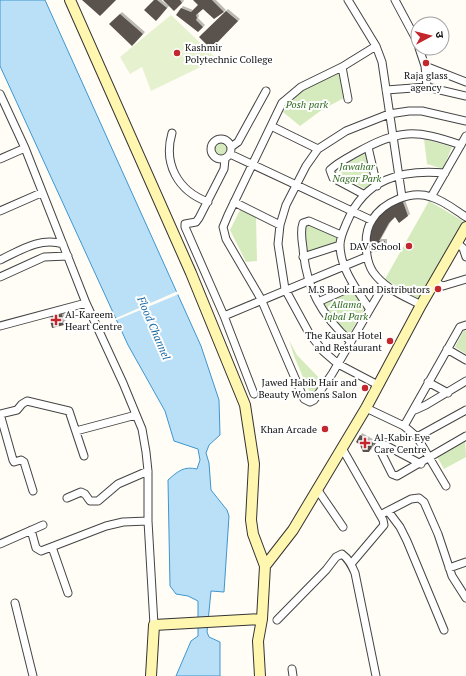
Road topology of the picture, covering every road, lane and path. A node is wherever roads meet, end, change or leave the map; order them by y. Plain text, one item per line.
1 (70, 0) edge
2 (348, 0) edge
3 (395, 0) edge
4 (410, 28) edge
5 (376, 46) junction
6 (422, 56) edge
7 (425, 66) junction
8 (342, 67) junction
9 (466, 82) edge
10 (427, 88) junction
11 (386, 90) junction
12 (266, 91) dead end
13 (0, 94) edge
14 (466, 96) edge
15 (348, 99) dead end
16 (389, 114) junction
17 (466, 121) edge
18 (271, 126) junction
19 (172, 133) dead end
20 (393, 136) junction
21 (466, 136) edge
22 (460, 145) junction
23 (368, 147) junction
24 (25, 148) junction
25 (318, 149) junction
26 (229, 153) junction
27 (0, 159) edge
28 (253, 164) junction
29 (445, 173) junction
30 (398, 175) junction
31 (295, 185) junction
32 (377, 186) junction
33 (41, 193) junction
34 (363, 194) junction
35 (402, 197) junction
36 (431, 197) junction
37 (208, 202) junction
38 (234, 202) junction
39 (0, 211) edge
40 (352, 211) junction
41 (466, 217) edge
42 (371, 220) junction
43 (280, 225) junction
44 (466, 227) edge
45 (341, 235) junction
46 (457, 243) junction
47 (64, 244) junction
48 (340, 245) junction
49 (68, 256) junction
50 (303, 257) junction
51 (366, 257) junction
52 (466, 257) edge
53 (0, 260) edge
54 (344, 266) junction
55 (0, 277) edge
56 (466, 279) edge
57 (308, 280) junction
58 (434, 282) junction
59 (384, 285) junction
60 (354, 286) junction
61 (285, 289) junction
62 (261, 299) junction
63 (86, 302) junction
64 (318, 302) junction
65 (421, 305) junction
66 (369, 308) junction
67 (224, 316) junction
68 (0, 326) edge
69 (466, 326) edge
70 (351, 342) junction
71 (447, 349) junction
72 (466, 360) edge
73 (338, 364) junction
74 (466, 381) edge
75 (428, 382) junction
76 (378, 385) junction
77 (448, 392) junction
78 (254, 394) dead end
79 (366, 408) junction
80 (415, 410) junction
81 (466, 410) edge
82 (0, 414) edge
83 (136, 415) junction
84 (404, 426) junction
85 (76, 431) junction
86 (466, 437) edge
87 (417, 438) junction
88 (342, 448) junction
89 (84, 456) dead end
90 (430, 457) junction
91 (421, 464) junction
92 (148, 471) junction
93 (446, 486) dead end
94 (317, 489) junction
95 (33, 491) dead end
96 (67, 498) dead end
97 (388, 511) junction
98 (380, 515) junction
99 (148, 521) junction
100 (44, 525) dead end
101 (343, 527) dead end
102 (30, 530) junction
103 (0, 544) edge
104 (52, 547) junction
105 (466, 562) edge
106 (351, 564) junction
107 (265, 566) junction
108 (449, 568) junction
109 (68, 593) dead end
110 (465, 595) edge
111 (15, 603) dead end
112 (257, 620) junction
113 (277, 620) dead end
114 (158, 625) junction
115 (444, 630) dead end
116 (33, 676) edge
117 (151, 676) edge
118 (260, 676) edge
119 (376, 676) edge

1 - 107 main road
2 - 5 street
3 - 4 street
5 - 8 street
5 - 11 street
6 - 7 street
7 - 9 street
7 - 10 street
8 - 15 street
8 - 18 street
10 - 11 street
10 - 14 street
11 - 16 street
12 - 26 street
13 - 24 street
16 - 17 street
16 - 20 street
16 - 25 street
18 - 25 street
18 - 28 street
19 - 37 street
20 - 22 street
20 - 23 street
20 - 30 street
21 - 22 street
22 - 29 street
23 - 32 street
23 - 34 street
24 - 27 street
24 - 33 street
25 - 31 street
26 - 28 street
26 - 37 street
28 - 31 street
28 - 38 street
29 - 30 street
29 - 36 street
30 - 32 street
30 - 35 street
31 - 40 street
31 - 43 street
32 - 34 street
33 - 39 street
33 - 47 street
34 - 40 street
35 - 36 street
35 - 42 street
36 - 41 street
37 - 67 street
38 - 43 street
38 - 62 street
40 - 42 street
40 - 45 street
42 - 51 street
43 - 61 street
44 - 46 main road
45 - 48 street
45 - 50 street
46 - 52 street
46 - 58 main road
47 - 49 street
47 - 53 street
48 - 50 street
48 - 54 street
49 - 55 street
49 - 63 street
50 - 57 street
51 - 54 street
51 - 59 street
54 - 57 street
54 - 60 street
56 - 58 street
57 - 61 street
57 - 64 street
58 - 65 main road
59 - 65 street
59 - 66 street
60 - 64 street
60 - 66 street
61 - 62 street
61 - 73 street
62 - 67 street
62 - 73 street
63 - 68 street
63 - 83 street
64 - 70 street
65 - 76 main road
66 - 70 street
67 - 78 street
69 - 71 street
70 - 73 street
71 - 72 street
71 - 75 street
73 - 76 street
74 - 77 street
75 - 77 street
75 - 80 street
76 - 79 main road
77 - 80 street
79 - 84 street
79 - 88 main road
80 - 84 street
81 - 87 street
82 - 85 street
82 - 95 street
83 - 85 street
83 - 92 street
84 - 87 street
85 - 89 street
86 - 90 street
87 - 90 street
88 - 94 main road
88 - 98 street
90 - 91 street
90 - 93 street
91 - 91 street
92 - 96 street
92 - 99 street
94 - 101 street
94 - 107 main road
97 - 98 street
97 - 108 street
97 - 115 street
98 - 106 street
99 - 104 street
99 - 114 street
100 - 102 street
102 - 103 street
102 - 104 street
104 - 109 street
105 - 108 street
106 - 113 street
106 - 119 street
107 - 112 main road
108 - 110 street
111 - 116 street
112 - 114 main road
112 - 118 main road
114 - 117 main road

